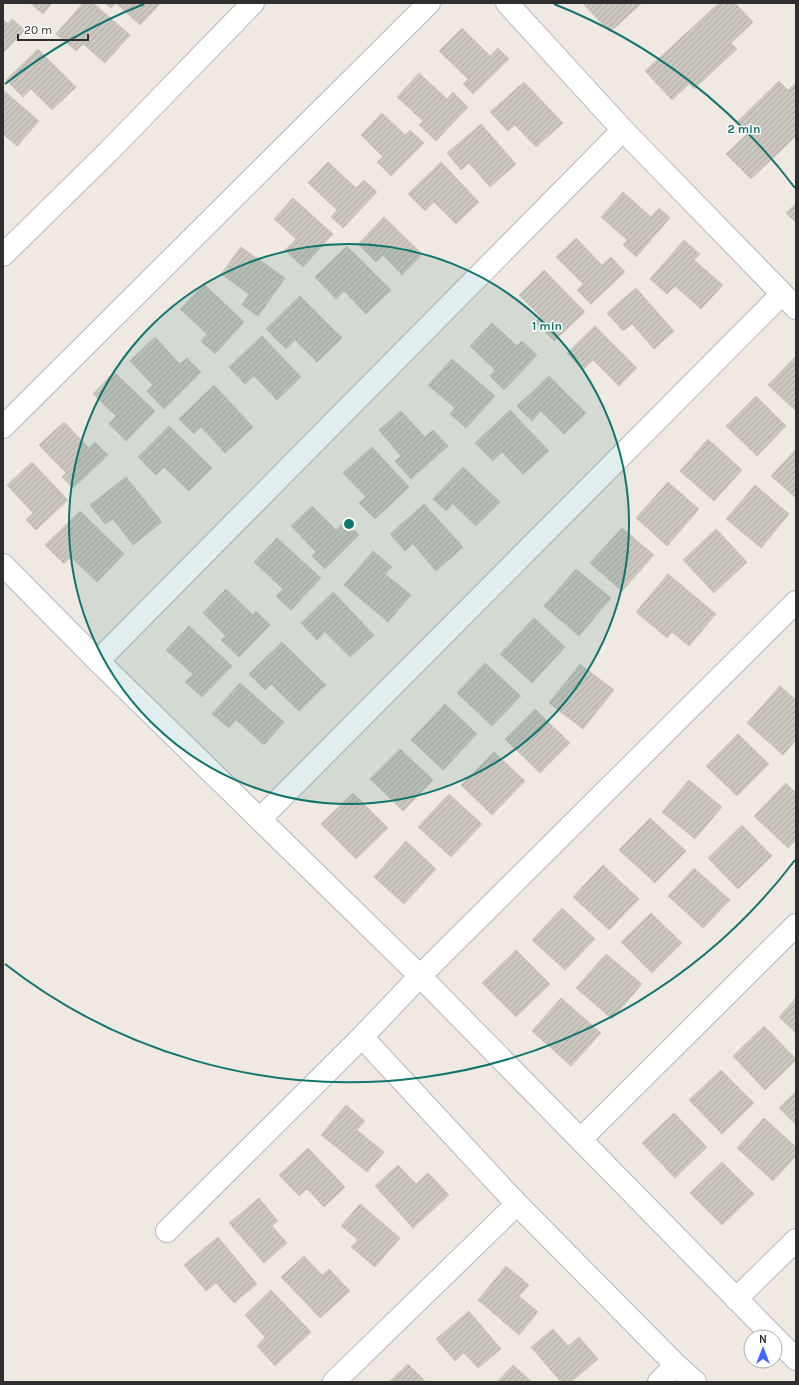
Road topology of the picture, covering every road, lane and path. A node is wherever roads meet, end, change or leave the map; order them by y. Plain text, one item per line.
1 (253, 3) edge
2 (429, 3) edge
3 (507, 3) edge
4 (623, 130) junction
5 (3, 255) edge
6 (789, 301) edge
7 (3, 427) edge
8 (3, 565) edge
9 (796, 602) edge
10 (98, 661) junction
11 (260, 819) junction
12 (796, 925) edge
13 (420, 976) junction
14 (362, 1037) junction
15 (581, 1140) junction
16 (517, 1204) junction
17 (167, 1231) dead end
18 (796, 1240) edge
19 (736, 1299) junction
20 (767, 1329) edge
21 (783, 1345) edge
22 (796, 1359) edge
23 (676, 1365) junction
24 (334, 1382) edge
25 (659, 1382) edge
26 (695, 1382) edge

1 - 5 street
2 - 7 street
3 - 4 street
4 - 6 street
4 - 10 street
6 - 11 street
8 - 10 street
9 - 13 street
10 - 11 street
11 - 13 street
12 - 15 street
13 - 14 street
13 - 15 street
14 - 16 street
14 - 17 street
15 - 19 street
16 - 23 street
16 - 24 street
18 - 19 street
19 - 20 street
21 - 22 street
23 - 25 street
23 - 26 street

